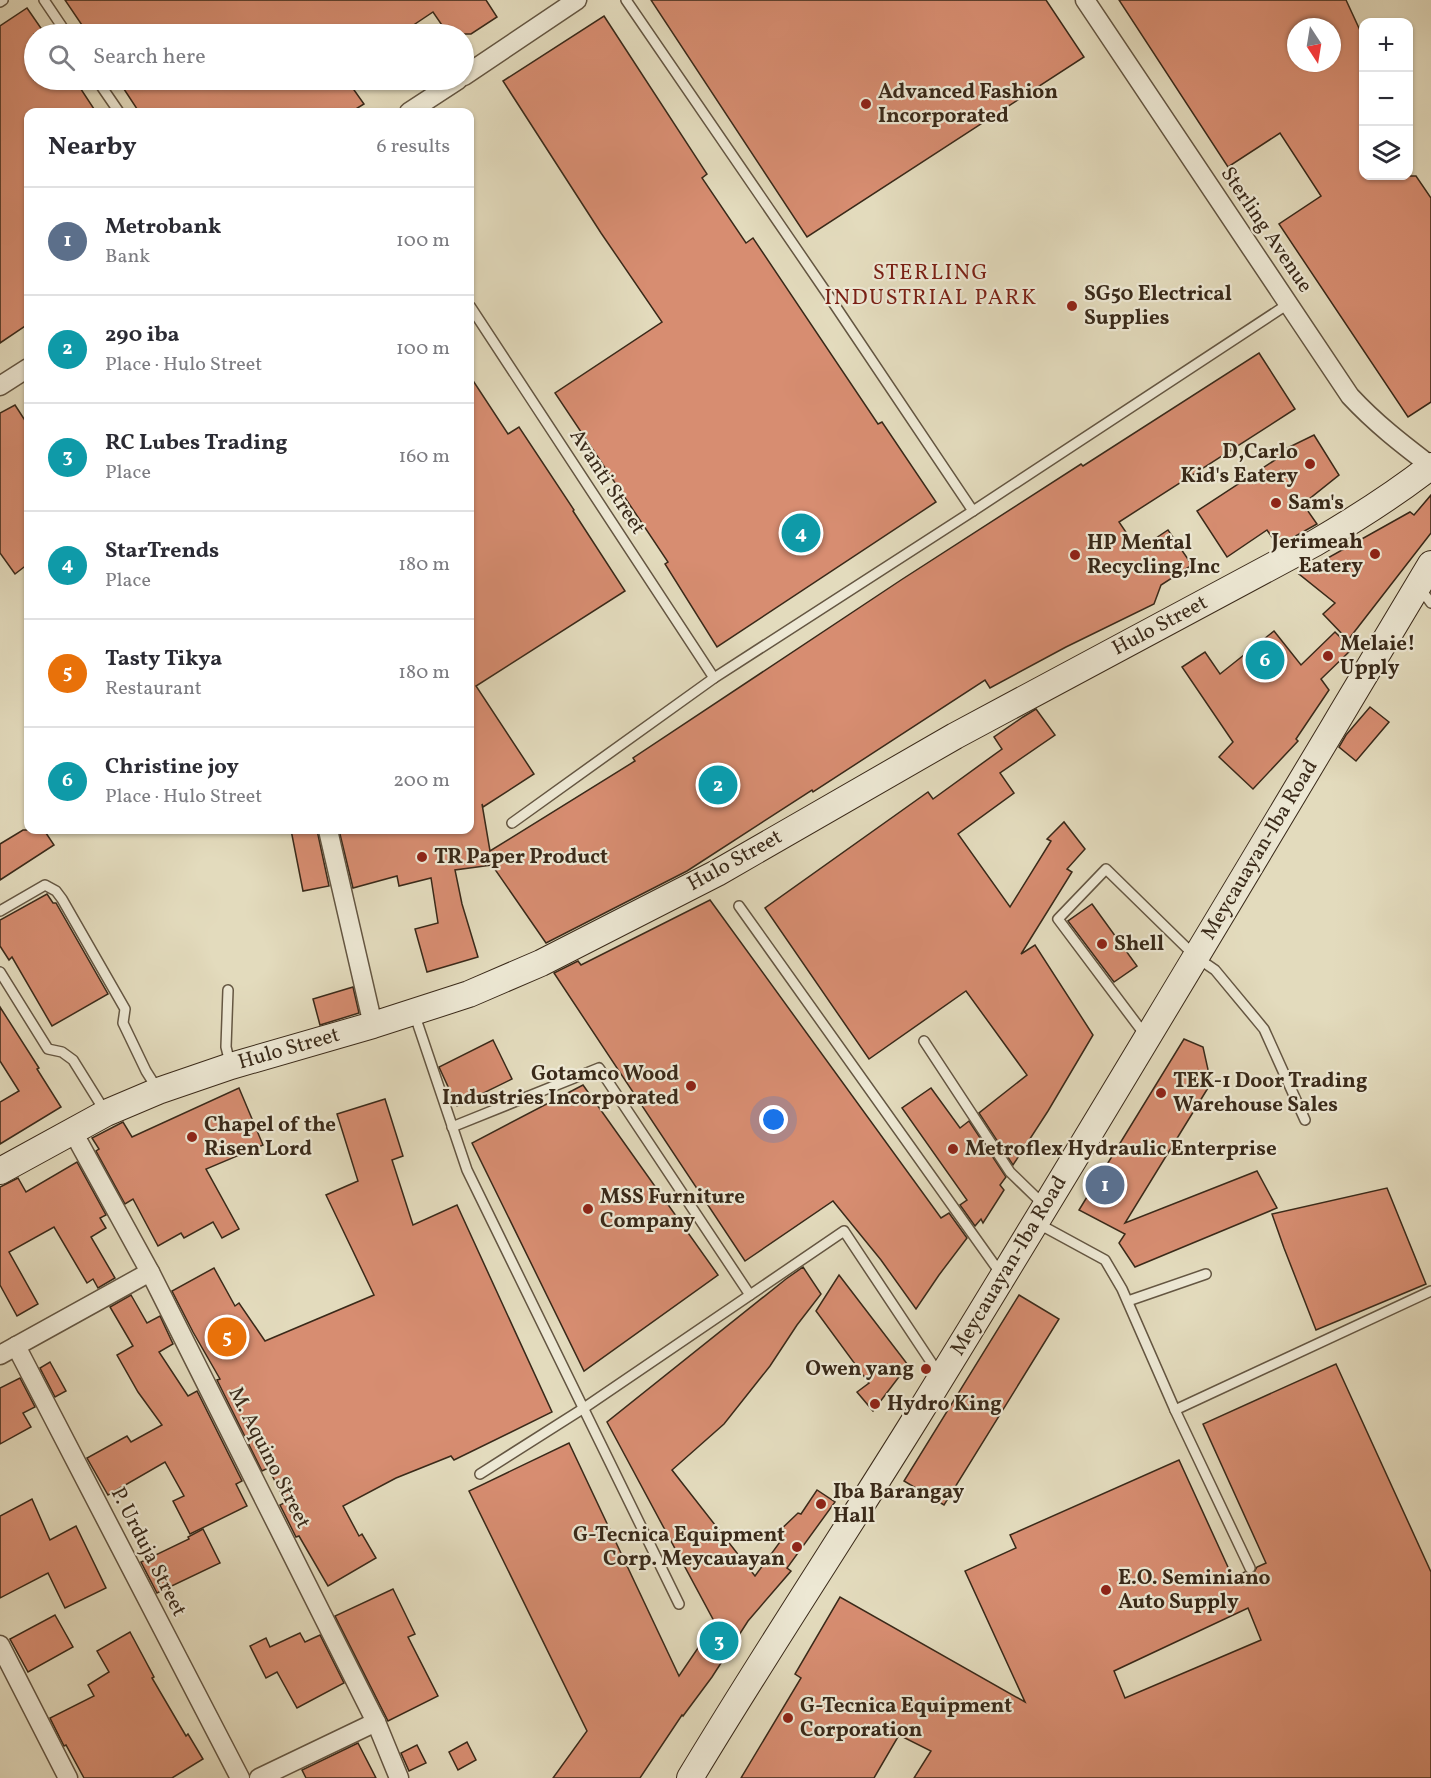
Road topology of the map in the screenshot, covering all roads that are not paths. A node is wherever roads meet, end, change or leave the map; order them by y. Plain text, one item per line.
1 (44, 0) edge
2 (577, 0) edge
3 (626, 0) edge
4 (1085, 0) edge
5 (60, 24) edge
6 (474, 69) edge
7 (104, 90) edge
8 (443, 90) edge
9 (116, 108) edge
10 (415, 108) edge
11 (1288, 304) junction
12 (474, 312) edge
13 (24, 371) edge
14 (0, 386) edge
15 (1431, 466) edge
16 (973, 512) junction
17 (1431, 564) edge
18 (1424, 594) edge
19 (714, 678) junction
20 (512, 823) dead end
21 (329, 834) edge
22 (739, 906) dead end
23 (0, 911) edge
24 (1196, 957) junction
25 (0, 972) edge
26 (228, 990) dead end
27 (413, 1012) junction
28 (373, 1024) junction
29 (1147, 1038) junction
30 (924, 1041) dead end
31 (231, 1066) junction
32 (158, 1091) junction
33 (106, 1113) junction
34 (1305, 1120) dead end
35 (452, 1127) junction
36 (72, 1130) junction
37 (0, 1171) edge
38 (1040, 1214) junction
39 (150, 1272) junction
40 (1206, 1274) dead end
41 (1003, 1275) junction
42 (1431, 1291) edge
43 (750, 1295) junction
44 (1128, 1301) junction
45 (8, 1350) edge
46 (941, 1377) junction
47 (584, 1408) junction
48 (1175, 1410) junction
49 (480, 1474) dead end
50 (1250, 1568) dead end
51 (679, 1604) dead end
52 (0, 1645) edge
53 (376, 1722) junction
54 (68, 1778) edge
55 (240, 1778) edge
56 (259, 1778) edge
57 (399, 1778) edge
58 (690, 1778) edge

1 - 5 lane
2 - 6 street
3 - 16 lane
4 - 11 street, Sterling Avenue
7 - 9 lane
8 - 10 street
11 - 15 street, Sterling Avenue
11 - 16 lane
12 - 19 lane, Avanti Street
13 - 14 street
15 - 27 street, Hulo Street
16 - 19 lane
17 - 18 street, Meycauayan-Iba Road
18 - 24 street, Meycauayan-Iba Road
19 - 20 lane
21 - 28 street
22 - 41 lane
23 - 32 lane
24 - 29 street, Meycauayan-Iba Road
24 - 29 lane
24 - 34 lane
25 - 33 lane
26 - 31 lane
27 - 28 street, Hulo Street
27 - 35 lane
28 - 31 street, Hulo Street
29 - 38 street, Meycauayan-Iba Road
30 - 38 lane
31 - 32 street, Hulo Street
32 - 33 street, Hulo Street
33 - 36 street, Hulo Street
35 - 43 lane
35 - 47 lane
36 - 37 street, Hulo Street
36 - 39 street, M. Aquino Street
38 - 41 street, Meycauayan-Iba Road
38 - 44 lane
39 - 45 street
39 - 53 street, M. Aquino Street
40 - 44 lane
41 - 46 street, Meycauayan-Iba Road
42 - 48 lane
43 - 46 lane
43 - 47 lane
44 - 48 lane
45 - 55 street, P. Urduja Street
46 - 58 street, Meycauayan-Iba Road
47 - 49 lane
47 - 51 lane
48 - 50 lane
52 - 54 street
53 - 56 street
53 - 57 street, M. Aquino Street

